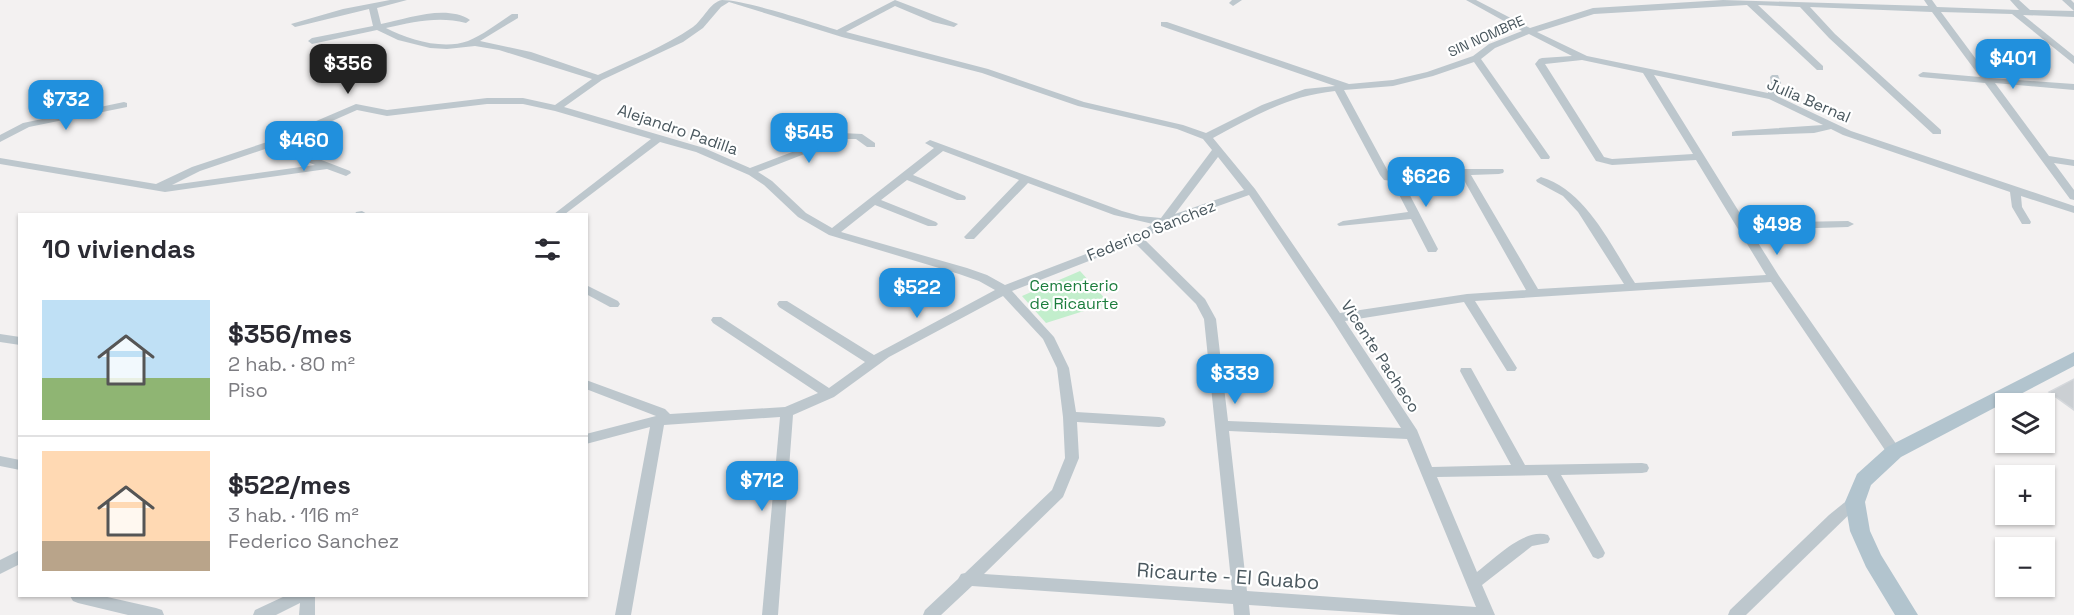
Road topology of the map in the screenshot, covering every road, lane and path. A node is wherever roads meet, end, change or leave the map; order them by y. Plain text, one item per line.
1 (403, 0) edge
2 (729, 0) edge
3 (1470, 0) edge
4 (1928, 0) edge
5 (2014, 0) edge
6 (2066, 0) edge
7 (1730, 1) edge
8 (1750, 3) junction
9 (1796, 4) edge
10 (372, 5) junction
11 (2074, 8) edge
12 (1934, 9) junction
13 (2013, 12) junction
14 (2028, 13) junction
15 (2074, 14) edge
16 (514, 16) dead end
17 (466, 20) dead end
18 (295, 24) dead end
19 (954, 24) dead end
20 (1164, 24) dead end
21 (377, 26) junction
22 (1530, 31) junction
23 (838, 33) junction
24 (312, 41) dead end
25 (470, 43) junction
26 (1476, 58) junction
27 (1585, 58) junction
28 (2074, 61) edge
29 (1820, 68) dead end
30 (1646, 70) junction
31 (1923, 75) dead end
32 (1775, 77) dead end
33 (599, 78) junction
34 (1987, 78) junction
35 (1343, 87) junction
36 (2074, 87) edge
37 (1772, 98) junction
38 (124, 105) dead end
39 (557, 108) junction
40 (1832, 126) junction
41 (1937, 132) dead end
42 (1736, 134) dead end
43 (660, 137) junction
44 (1207, 137) junction
45 (0, 138) edge
46 (930, 143) dead end
47 (271, 144) junction
48 (871, 145) dead end
49 (942, 147) junction
50 (1217, 152) junction
51 (1545, 157) dead end
52 (1698, 158) junction
53 (2047, 159) junction
54 (0, 161) edge
55 (2074, 163) edge
56 (327, 166) junction
57 (1499, 171) dead end
58 (749, 172) junction
59 (1464, 172) junction
60 (346, 173) dead end
61 (905, 176) junction
62 (1388, 177) junction
63 (1026, 179) junction
64 (1541, 180) dead end
65 (157, 188) junction
66 (2015, 190) junction
67 (1251, 191) junction
68 (2074, 197) edge
69 (962, 198) dead end
70 (873, 201) junction
71 (2074, 210) edge
72 (561, 213) edge
73 (1413, 215) junction
74 (1164, 222) junction
75 (2026, 222) dead end
76 (932, 224) dead end
77 (1343, 224) dead end
78 (1848, 224) dead end
79 (1742, 227) junction
80 (833, 233) junction
81 (970, 237) dead end
82 (1137, 238) junction
83 (1432, 249) dead end
84 (1774, 278) junction
85 (1632, 287) junction
86 (588, 290) edge
87 (1004, 290) junction
88 (1534, 293) junction
89 (1467, 298) junction
90 (614, 304) dead end
91 (783, 304) dead end
92 (1337, 318) junction
93 (717, 320) dead end
94 (2074, 358) edge
95 (874, 361) junction
96 (1511, 368) dead end
97 (1466, 370) dead end
98 (588, 385) edge
99 (829, 394) junction
100 (787, 412) junction
101 (1070, 417) junction
102 (663, 419) junction
103 (1159, 422) dead end
104 (1221, 426) junction
105 (1412, 434) junction
106 (588, 438) edge
107 (1894, 452) junction
108 (0, 461) edge
109 (18, 465) edge
110 (1642, 468) dead end
111 (1521, 470) junction
112 (1551, 470) junction
113 (1429, 472) junction
114 (1855, 502) junction
115 (1543, 539) dead end
116 (1598, 553) dead end
117 (18, 557) edge
118 (0, 568) edge
119 (966, 579) junction
120 (1474, 583) junction
121 (82, 597) edge
122 (297, 597) edge
123 (308, 597) edge
124 (1239, 597) junction
125 (1373, 610) edge
126 (156, 615) edge
127 (261, 615) edge
128 (307, 615) edge
129 (623, 615) edge
130 (770, 615) edge
131 (931, 615) edge
132 (1242, 615) edge
133 (1487, 615) edge
134 (1736, 615) edge
135 (1907, 615) edge

1 - 10 street
2 - 23 street
2 - 33 street
3 - 22 street, Julia Bernal
4 - 12 street
5 - 14 street
6 - 11 street
7 - 8 street, SIN NOMBRE
7 - 22 street, SIN NOMBRE
8 - 9 street, SIN NOMBRE
8 - 29 street
9 - 12 street, SIN NOMBRE
9 - 41 street
10 - 18 street
10 - 21 street
12 - 13 street, SIN NOMBRE
12 - 34 street
13 - 14 street, SIN NOMBRE
13 - 28 street
14 - 15 street, SIN NOMBRE
16 - 25 street
17 - 21 street
19 - 23 street
20 - 35 street
21 - 24 street
21 - 25 street
22 - 26 street, SIN NOMBRE
22 - 27 street, Julia Bernal
23 - 44 street
25 - 33 street
26 - 35 street, SIN NOMBRE
26 - 51 street
27 - 30 street, Julia Bernal
27 - 52 street
30 - 37 street, Julia Bernal
30 - 52 street
31 - 34 street
32 - 37 street
33 - 39 street
34 - 36 street
34 - 53 street
35 - 44 street, SIN NOMBRE
35 - 62 street
37 - 40 street, Julia Bernal
38 - 45 street
39 - 43 street, Alejandro Padilla
39 - 47 street, Alejandro Padilla
40 - 42 street
40 - 66 street, Julia Bernal
43 - 58 street, Alejandro Padilla
43 - 72 street
44 - 50 street, Vicente Pacheco
46 - 49 street
47 - 56 street
47 - 65 street, Alejandro Padilla
48 - 58 street
49 - 61 street
49 - 63 street
50 - 67 street, Vicente Pacheco
50 - 74 street
52 - 79 street
53 - 55 street
53 - 68 street
54 - 65 street
56 - 60 street
56 - 65 street
57 - 59 street
58 - 80 street, Alejandro Padilla
59 - 62 street
59 - 88 street
61 - 69 street
61 - 70 street
62 - 73 street
63 - 74 street
63 - 81 street
64 - 85 street
66 - 71 street, Julia Bernal
66 - 75 street
67 - 74 street, Federico Sanchez
67 - 92 street, Vicente Pacheco
70 - 76 street
70 - 80 street
73 - 77 street
73 - 83 street
74 - 82 street, Federico Sanchez
78 - 79 street
79 - 84 street
80 - 87 street, Alejandro Padilla
82 - 87 street, Federico Sanchez
82 - 104 street
84 - 85 street
84 - 107 street
85 - 88 street
86 - 90 street
87 - 95 street, Federico Sanchez
87 - 101 street, Alejandro Padilla
88 - 89 street
89 - 92 street
89 - 96 street
91 - 95 street
92 - 105 street, Vicente Pacheco
93 - 99 street
94 - 107 main road
95 - 99 street, Federico Sanchez
97 - 111 street
98 - 102 street
99 - 100 street, Federico Sanchez
100 - 102 street, Federico Sanchez
100 - 130 street
101 - 103 street
101 - 119 street, Alejandro Padilla
102 - 106 street, Federico Sanchez
102 - 129 street
104 - 105 street
104 - 124 street
105 - 113 street, Vicente Pacheco
107 - 114 main road
108 - 109 street
110 - 112 street
111 - 112 street
111 - 113 street
112 - 116 street
113 - 120 street, Vicente Pacheco
114 - 134 street
114 - 135 main road
115 - 120 street
117 - 118 street
119 - 124 street, Ricaurte - El Guabo
119 - 131 street, Alejandro Padilla
120 - 133 street, Vicente Pacheco
121 - 126 street
122 - 127 street
123 - 128 street
124 - 125 street, Ricaurte - El Guabo
124 - 132 street
125 - 133 street, Ricaurte - El Guabo

